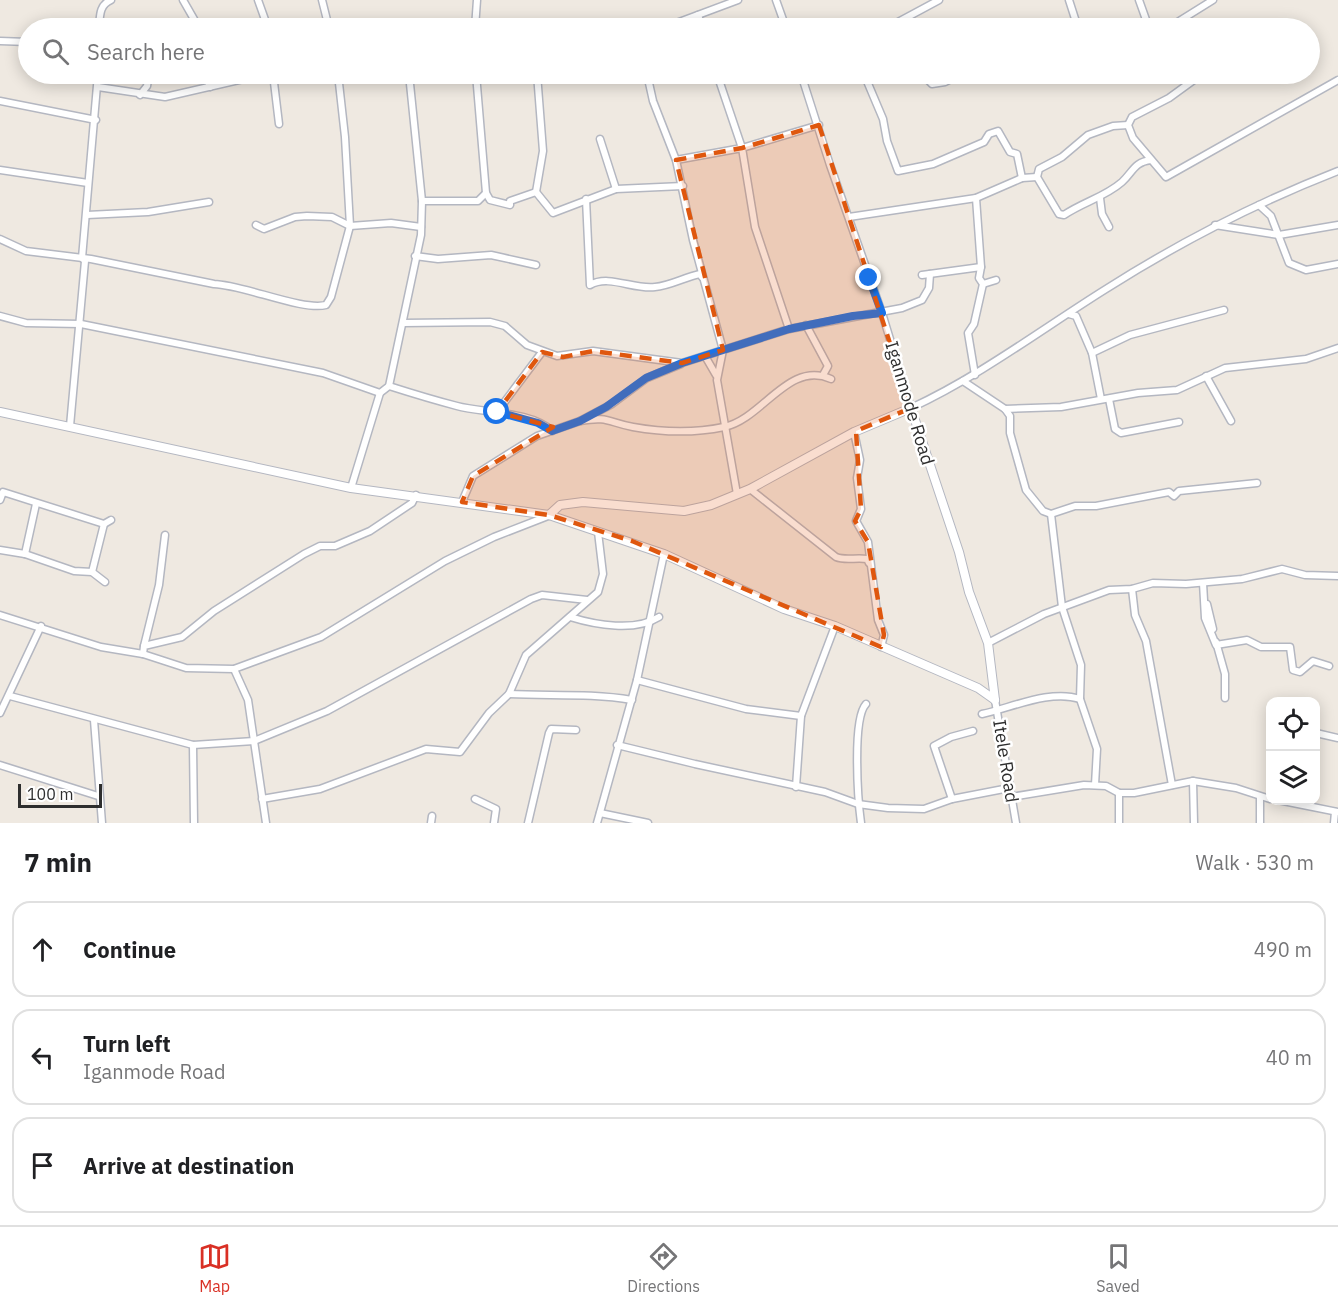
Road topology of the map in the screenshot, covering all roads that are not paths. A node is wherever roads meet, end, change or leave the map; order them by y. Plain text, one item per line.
1 (111, 0) edge
2 (183, 0) edge
3 (258, 0) edge
4 (322, 0) edge
5 (477, 0) edge
6 (738, 0) edge
7 (776, 0) edge
8 (939, 0) edge
9 (1069, 0) edge
10 (1139, 0) edge
11 (1213, 0) edge
12 (698, 15) junction
13 (100, 18) edge
14 (194, 18) edge
15 (264, 18) edge
16 (326, 18) edge
17 (476, 18) edge
18 (690, 18) edge
19 (699, 18) edge
20 (782, 18) edge
21 (911, 18) edge
22 (1075, 18) edge
23 (1145, 18) edge
24 (1184, 18) edge
25 (0, 41) edge
26 (18, 42) edge
27 (1338, 80) edge
28 (147, 84) edge
29 (209, 84) edge
30 (223, 84) edge
31 (274, 84) edge
32 (339, 84) edge
33 (411, 84) edge
34 (477, 84) edge
35 (538, 84) edge
36 (650, 84) edge
37 (720, 84) edge
38 (805, 84) edge
39 (868, 84) edge
40 (1185, 84) edge
41 (98, 87) joint
42 (210, 87) junction
43 (140, 95) junction
44 (0, 100) edge
45 (96, 120) junction
46 (279, 124) dead end
47 (819, 124) junction
48 (1128, 125) junction
49 (600, 139) dead end
50 (742, 148) junction
51 (676, 160) junction
52 (1151, 160) junction
53 (0, 170) edge
54 (1338, 171) edge
55 (1037, 177) junction
56 (1022, 178) junction
57 (88, 183) junction
58 (683, 186) junction
59 (616, 189) junction
60 (536, 192) junction
61 (486, 193) junction
62 (976, 198) junction
63 (1100, 198) junction
64 (490, 200) junction
65 (586, 200) junction
66 (422, 201) junction
67 (478, 201) junction
68 (209, 202) dead end
69 (1259, 205) junction
70 (87, 215) junction
71 (849, 217) junction
72 (256, 225) dead end
73 (350, 225) junction
74 (1215, 225) junction
75 (1338, 225) edge
76 (421, 227) junction
77 (1109, 227) dead end
78 (1282, 235) junction
79 (0, 239) edge
80 (415, 256) junction
81 (82, 258) junction
82 (1338, 264) edge
83 (536, 265) dead end
84 (981, 267) junction
85 (930, 274) junction
86 (922, 275) dead end
87 (702, 279) junction
88 (996, 280) dead end
89 (983, 284) junction
90 (1224, 310) dead end
91 (882, 313) junction
92 (1069, 314) junction
93 (0, 316) edge
94 (403, 323) junction
95 (81, 324) junction
96 (806, 325) junction
97 (789, 329) junction
98 (1338, 348) edge
99 (723, 350) junction
100 (542, 352) junction
101 (1092, 352) junction
102 (705, 356) junction
103 (682, 363) junction
104 (716, 375) junction
105 (823, 375) junction
106 (975, 375) junction
107 (1206, 376) junction
108 (831, 379) dead end
109 (963, 381) junction
110 (388, 386) junction
111 (380, 393) junction
112 (1101, 399) junction
113 (1109, 399) junction
114 (911, 408) junction
115 (0, 412) edge
116 (497, 412) junction
117 (1012, 413) junction
118 (580, 421) junction
119 (1232, 421) dead end
120 (1179, 422) dead end
121 (70, 426) junction
122 (726, 427) junction
123 (552, 431) junction
124 (854, 432) junction
125 (1257, 483) dead end
126 (351, 488) junction
127 (750, 489) junction
128 (737, 494) junction
129 (416, 495) junction
130 (0, 500) edge
131 (462, 502) junction
132 (36, 504) junction
133 (1051, 514) junction
134 (549, 515) junction
135 (111, 520) dead end
136 (104, 524) junction
137 (598, 532) junction
138 (165, 534) dead end
139 (0, 550) edge
140 (25, 554) junction
141 (664, 554) junction
142 (871, 566) junction
143 (92, 572) junction
144 (1338, 576) edge
145 (105, 582) dead end
146 (1203, 583) junction
147 (1132, 589) junction
148 (587, 600) junction
149 (1062, 607) junction
150 (0, 615) edge
151 (570, 617) junction
152 (659, 617) dead end
153 (650, 623) junction
154 (41, 626) junction
155 (835, 626) junction
156 (988, 643) junction
157 (1216, 645) junction
158 (144, 646) junction
159 (881, 647) junction
160 (143, 654) junction
161 (1329, 666) dead end
162 (234, 669) junction
163 (637, 680) junction
164 (992, 687) junction
165 (978, 688) junction
166 (509, 694) junction
167 (10, 696) junction
168 (1225, 698) dead end
169 (1080, 699) junction
170 (632, 700) junction
171 (995, 700) junction
172 (866, 704) dead end
173 (1, 709) edge
174 (998, 711) junction
175 (982, 714) dead end
176 (801, 716) junction
177 (94, 720) junction
178 (576, 730) dead end
179 (973, 731) dead end
180 (1320, 734) edge
181 (1338, 738) edge
182 (254, 741) junction
183 (193, 745) junction
184 (617, 745) junction
185 (0, 765) edge
186 (1193, 781) junction
187 (1095, 785) junction
188 (1172, 785) junction
189 (796, 787) junction
190 (1009, 788) junction
191 (1119, 793) junction
192 (98, 796) junction
193 (1011, 797) junction
194 (1260, 797) junction
195 (475, 798) dead end
196 (1266, 798) edge
197 (262, 799) junction
198 (952, 799) junction
199 (858, 804) junction
200 (1299, 805) edge
201 (1336, 812) edge
202 (600, 813) junction
203 (102, 823) edge
204 (194, 823) edge
205 (266, 823) edge
206 (494, 823) edge
207 (528, 823) edge
208 (597, 823) edge
209 (648, 823) edge
210 (861, 823) edge
211 (1016, 823) edge
212 (1119, 823) edge
213 (1194, 823) edge
214 (1260, 823) edge
215 (1334, 823) edge

1 - 13 street
2 - 14 street
3 - 15 street
4 - 16 street
5 - 17 street
6 - 12 street
7 - 20 street
8 - 21 street
9 - 22 street
10 - 23 street
11 - 24 street
12 - 18 street
12 - 19 street
25 - 26 street
27 - 52 street
28 - 43 street
29 - 42 street
30 - 42 street
31 - 46 street
32 - 73 street
33 - 66 street
34 - 61 street
35 - 60 street
36 - 51 street
37 - 50 street
38 - 47 street, Iganmode Road
39 - 56 street
40 - 48 street
41 - 43 street
41 - 45 street
42 - 43 street
44 - 45 street
45 - 57 street
47 - 50 street
47 - 71 street, Iganmode Road
48 - 52 street
48 - 55 street
49 - 59 street
50 - 51 street
50 - 97 street
51 - 58 street
52 - 63 street
53 - 57 street
54 - 69 street
55 - 56 street
55 - 63 street
56 - 62 street
57 - 70 street
58 - 59 street
58 - 87 street
59 - 65 street
60 - 64 street
60 - 65 street
61 - 64 street
61 - 67 street
62 - 71 street
62 - 84 street
63 - 77 street
64 - 67 street
65 - 87 street
66 - 67 street
66 - 76 street
68 - 70 street
69 - 74 street
69 - 78 street
70 - 81 street
71 - 91 street, Iganmode Road
72 - 73 street
73 - 76 street
73 - 81 street
74 - 78 street
74 - 92 street
75 - 78 street
76 - 80 street
78 - 82 street
79 - 81 street
80 - 83 street
80 - 94 street
81 - 95 street
84 - 85 street
84 - 89 street
85 - 86 street
85 - 91 street
87 - 99 street
88 - 89 street
89 - 106 street
90 - 101 street
91 - 96 street
91 - 114 street, Iganmode Road
92 - 101 street
92 - 106 street
93 - 95 street
94 - 100 street
94 - 110 street
95 - 111 street
95 - 121 street
96 - 97 street
96 - 105 street
97 - 99 street
98 - 107 street
99 - 102 street
99 - 104 street
100 - 103 street
100 - 116 street
101 - 112 street
102 - 103 street
102 - 104 street
103 - 118 street
104 - 122 street
105 - 108 street
105 - 122 street
106 - 109 street
107 - 113 street
107 - 119 street
109 - 114 street
109 - 117 street
110 - 111 street
110 - 116 street
111 - 126 street
112 - 113 street
112 - 117 street
113 - 120 street
114 - 124 street
114 - 156 street, Iganmode Road
115 - 121 street
116 - 123 street
117 - 133 street
118 - 122 street
118 - 123 street
121 - 126 street
122 - 128 street
123 - 131 street
124 - 127 street
124 - 142 street
125 - 133 street
126 - 129 street
127 - 128 street
127 - 142 street
128 - 134 street
129 - 131 street
129 - 158 street
130 - 132 street
131 - 134 street
132 - 136 street
132 - 140 street
133 - 149 street
134 - 137 street
134 - 162 street
135 - 136 street
136 - 143 street
137 - 141 street
137 - 148 street
138 - 158 street
139 - 140 street
140 - 143 street
141 - 153 street
141 - 155 street
142 - 159 street
143 - 145 street
144 - 146 street
146 - 147 street
146 - 157 street
147 - 149 street
147 - 188 street
148 - 151 street
148 - 182 street
149 - 156 street
149 - 169 street
150 - 154 street
151 - 153 street
151 - 166 street
152 - 153 street
153 - 163 street
154 - 160 street
154 - 167 street
155 - 159 street
155 - 176 street
156 - 164 street, Iganmode Road
157 - 161 street
157 - 168 street
158 - 160 street
159 - 165 street
160 - 162 street
162 - 182 street
163 - 170 street
163 - 176 street
164 - 165 street
164 - 171 street, Iganmode Road
165 - 171 street
166 - 170 street
166 - 197 street
167 - 173 street
167 - 177 street
169 - 174 street
169 - 187 street
170 - 184 street
171 - 174 street, Itele Road
172 - 199 street
174 - 175 street
174 - 190 street, Itele Road
176 - 189 street
177 - 183 street
177 - 192 street
178 - 207 street
179 - 198 street
180 - 181 street
182 - 183 street
182 - 197 street
183 - 204 street
184 - 189 street
184 - 202 street
185 - 192 street
186 - 188 street
186 - 194 street
186 - 213 street
187 - 191 street
187 - 193 street
188 - 191 street
189 - 199 street
190 - 193 street, Itele Road
190 - 198 street
191 - 212 street
192 - 203 street
193 - 211 street, Itele Road
194 - 196 street
194 - 214 street
195 - 206 street
197 - 205 street
198 - 199 street
199 - 210 street
200 - 201 street
201 - 215 street
202 - 208 street
202 - 209 street

